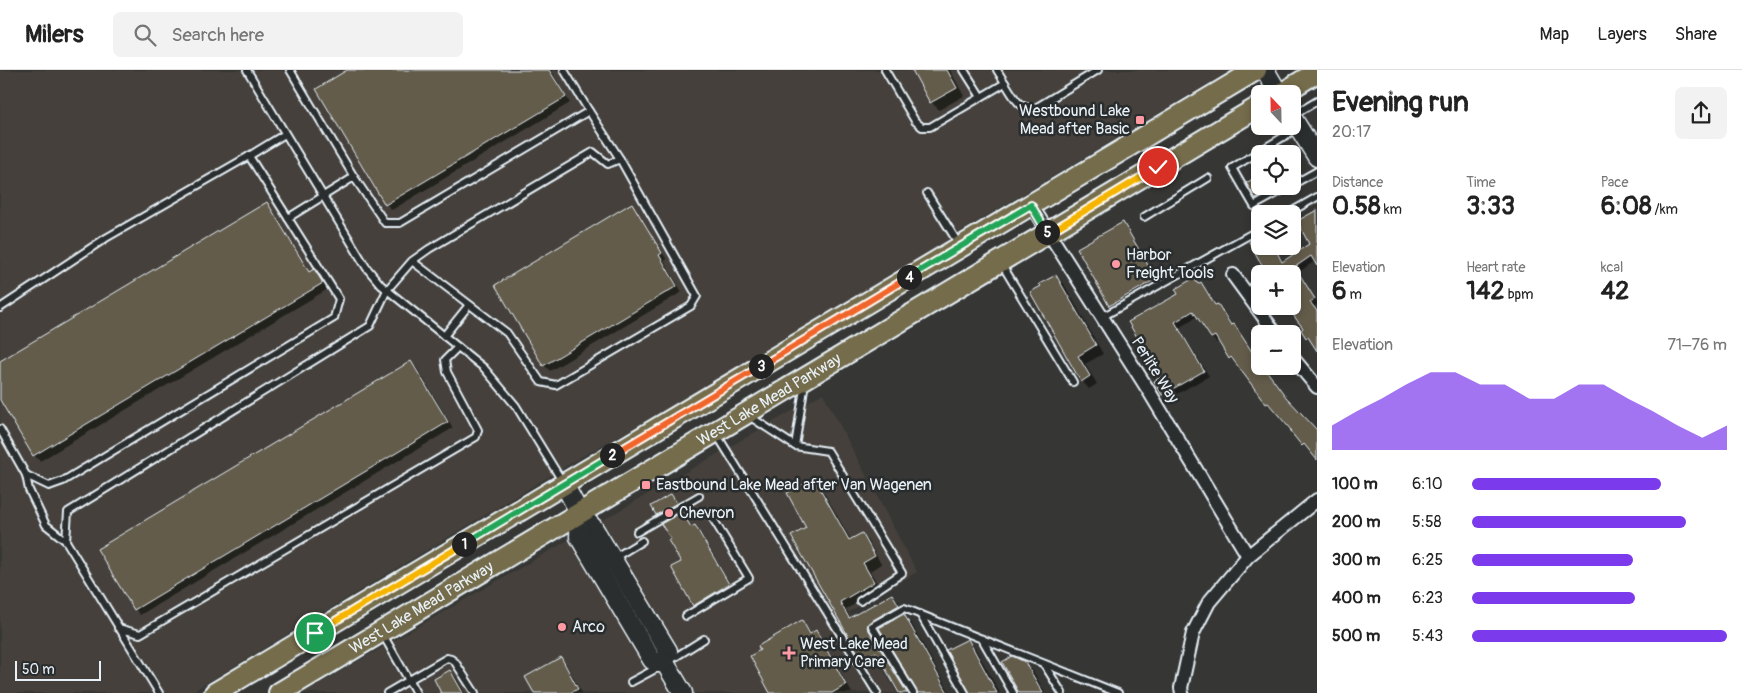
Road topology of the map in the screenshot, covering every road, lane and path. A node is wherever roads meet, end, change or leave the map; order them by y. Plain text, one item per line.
1 (247, 70) edge
2 (290, 70) edge
3 (564, 70) edge
4 (885, 70) edge
5 (964, 70) edge
6 (997, 70) edge
7 (1098, 70) edge
8 (1256, 70) edge
9 (1265, 70) edge
10 (1317, 72) edge
11 (1005, 83) junction
12 (1274, 85) edge
13 (1295, 85) edge
14 (981, 97) junction
15 (1317, 101) edge
16 (588, 111) junction
17 (1251, 111) edge
18 (1301, 115) edge
19 (1301, 130) edge
20 (285, 134) junction
21 (1275, 135) edge
22 (1262, 145) edge
23 (1251, 154) edge
24 (249, 156) junction
25 (1317, 157) edge
26 (620, 159) junction
27 (1317, 171) edge
28 (354, 178) junction
29 (1208, 178) dead end
30 (1301, 180) edge
31 (927, 193) dead end
32 (1273, 195) edge
33 (322, 197) junction
34 (1317, 197) edge
35 (1031, 205) junction
36 (1301, 206) edge
37 (1144, 217) dead end
38 (288, 218) junction
39 (1048, 233) junction
40 (1251, 234) edge
41 (960, 247) junction
42 (412, 261) junction
43 (1001, 262) junction
44 (1233, 275) dead end
45 (387, 290) junction
46 (469, 305) junction
47 (0, 308) edge
48 (1102, 317) junction
49 (1269, 325) edge
50 (444, 336) junction
51 (458, 347) junction
52 (1301, 367) edge
53 (806, 378) junction
54 (1073, 382) dead end
55 (1317, 387) edge
56 (745, 414) junction
57 (0, 429) edge
58 (715, 432) junction
59 (795, 446) junction
60 (26, 475) junction
61 (564, 484) junction
62 (699, 496) dead end
63 (1317, 500) edge
64 (709, 512) dead end
65 (580, 514) junction
66 (637, 532) dead end
67 (66, 541) junction
68 (642, 541) dead end
69 (1248, 556) junction
70 (613, 558) junction
71 (860, 601) dead end
72 (920, 614) junction
73 (686, 616) dead end
74 (118, 628) junction
75 (381, 632) junction
76 (704, 639) dead end
77 (982, 639) junction
78 (665, 663) junction
79 (1044, 664) junction
80 (408, 680) junction
81 (631, 682) dead end
82 (159, 693) edge
83 (215, 693) edge
84 (279, 693) edge
85 (387, 693) edge
86 (416, 693) edge
87 (475, 693) edge
88 (683, 693) edge
89 (877, 693) edge
90 (914, 693) edge
91 (964, 693) edge
92 (1012, 693) edge
93 (1062, 693) edge
94 (1118, 693) edge
95 (1182, 693) edge

1 - 20 lane
2 - 28 lane
3 - 16 lane
4 - 14 lane
5 - 14 lane
6 - 11 lane
7 - 11 lane
8 - 35 main road, West Lake Mead Parkway
9 - 12 main road
10 - 13 main road
11 - 14 lane
15 - 18 lane
16 - 26 lane
16 - 28 lane
17 - 39 main road, West Lake Mead Parkway
19 - 25 main road
20 - 24 lane
20 - 33 lane
21 - 22 lane
23 - 32 lane
24 - 38 lane
24 - 47 lane
26 - 42 lane
26 - 46 lane
27 - 30 lane
28 - 33 lane
29 - 37 lane
31 - 41 lane
33 - 38 lane
33 - 45 lane
34 - 36 lane
35 - 39 street, Perlite Way
35 - 41 main road, West Lake Mead Parkway
38 - 60 lane
39 - 43 main road, West Lake Mead Parkway
39 - 48 street, Perlite Way
40 - 48 lane
41 - 61 main road, West Lake Mead Parkway
42 - 45 lane
42 - 46 lane
43 - 53 main road, West Lake Mead Parkway
43 - 54 lane
44 - 49 street
45 - 50 lane
45 - 67 lane
46 - 50 lane
48 - 69 street, Perlite Way
50 - 51 lane
51 - 61 lane
51 - 74 lane
52 - 55 street
53 - 56 main road, West Lake Mead Parkway
53 - 59 lane
56 - 58 main road, West Lake Mead Parkway
56 - 59 lane
57 - 60 lane
58 - 65 main road, West Lake Mead Parkway
58 - 89 lane
59 - 71 lane
60 - 67 lane
61 - 65 main road
61 - 83 main road, West Lake Mead Parkway
62 - 66 lane
63 - 69 street
64 - 73 lane
65 - 70 main road
65 - 75 main road, West Lake Mead Parkway
65 - 78 main road
67 - 74 lane
68 - 70 lane
69 - 95 street
70 - 78 main road
72 - 77 lane
72 - 90 lane
72 - 91 lane
74 - 82 lane
75 - 80 lane
75 - 84 main road, West Lake Mead Parkway
76 - 78 lane
77 - 79 lane
77 - 92 lane
78 - 81 lane
78 - 88 main road
79 - 93 lane
79 - 94 lane
80 - 85 lane
80 - 86 lane
80 - 87 lane

